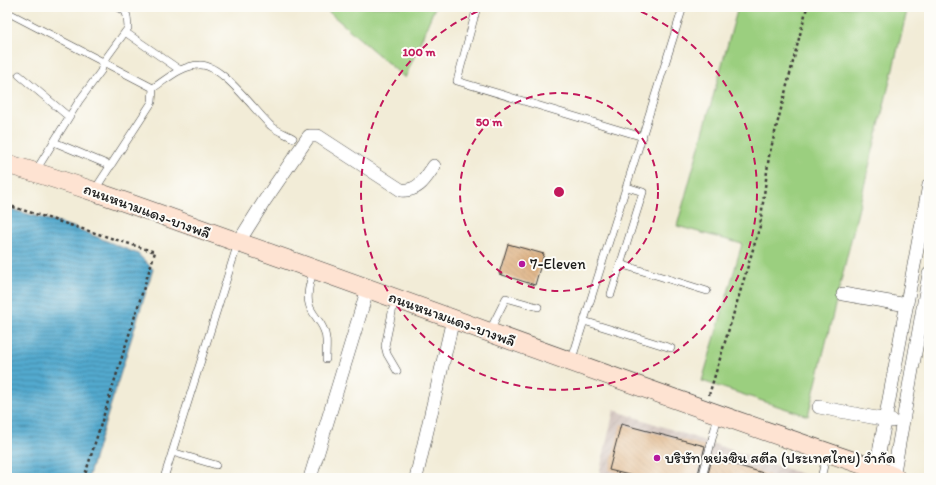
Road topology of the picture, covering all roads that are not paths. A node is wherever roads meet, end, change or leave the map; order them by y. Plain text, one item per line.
1 (118, 7) edge
2 (477, 7) edge
3 (683, 7) edge
4 (7, 12) edge
5 (125, 32) junction
6 (104, 61) junction
7 (180, 70) junction
8 (19, 75) dead end
9 (153, 88) junction
10 (69, 117) junction
11 (643, 137) junction
12 (293, 138) dead end
13 (54, 142) junction
14 (7, 164) edge
15 (111, 166) junction
16 (434, 166) dead end
17 (35, 172) junction
18 (929, 185) edge
19 (627, 187) junction
20 (94, 192) junction
21 (238, 243) junction
22 (620, 264) junction
23 (314, 269) junction
24 (929, 274) edge
25 (368, 288) junction
26 (706, 291) dead end
27 (611, 294) dead end
28 (843, 294) dead end
29 (395, 298) junction
30 (907, 305) junction
31 (538, 307) dead end
32 (453, 319) junction
33 (584, 321) junction
34 (489, 332) junction
35 (671, 348) dead end
36 (326, 359) dead end
37 (571, 362) junction
38 (397, 371) dead end
39 (819, 407) dead end
40 (711, 414) junction
41 (885, 420) junction
42 (902, 423) junction
43 (172, 452) junction
44 (827, 453) junction
45 (216, 465) dead end
46 (876, 469) junction
47 (895, 477) edge
48 (164, 478) edge
49 (310, 478) edge
50 (416, 478) edge
51 (702, 478) edge
52 (821, 478) edge

1 - 5 lane
2 - 11 lane
3 - 11 lane
4 - 6 lane
5 - 6 lane
5 - 7 lane
6 - 9 lane
6 - 10 lane
7 - 9 lane
7 - 12 lane
8 - 10 lane
9 - 15 lane
10 - 13 lane
11 - 19 lane
13 - 15 lane
13 - 17 lane
14 - 17 main road, ถนนหนามแดง-บางพลี
15 - 20 lane
16 - 21 street
17 - 20 main road, ถนนหนามแดง-บางพลี
18 - 30 street
19 - 22 lane
19 - 33 lane
20 - 21 main road, ถนนหนามแดง-บางพลี
21 - 23 main road, ถนนหนามแดง-บางพลี
21 - 43 lane
22 - 26 lane
22 - 27 lane
23 - 25 main road, ถนนหนามแดง-บางพลี
23 - 36 lane
24 - 42 street
25 - 29 main road, ถนนหนามแดง-บางพลี
25 - 49 street
28 - 30 street
29 - 32 main road, ถนนหนามแดง-บางพลี
29 - 38 lane
30 - 41 street
31 - 34 lane
32 - 34 main road, ถนนหนามแดง-บางพลี
32 - 50 street
33 - 35 lane
33 - 37 lane
34 - 37 main road, ถนนหนามแดง-บางพลี
37 - 40 main road, ถนนหนามแดง-บางพลี
39 - 41 street
40 - 44 main road, ถนนหนามแดง-บางพลี
40 - 51 lane
41 - 42 street
41 - 46 street
42 - 47 street
43 - 45 lane
43 - 48 lane
44 - 46 main road, ถนนหนามแดง-บางพลี
44 - 52 lane
46 - 47 main road, ถนนหนามแดง-บางพลี

